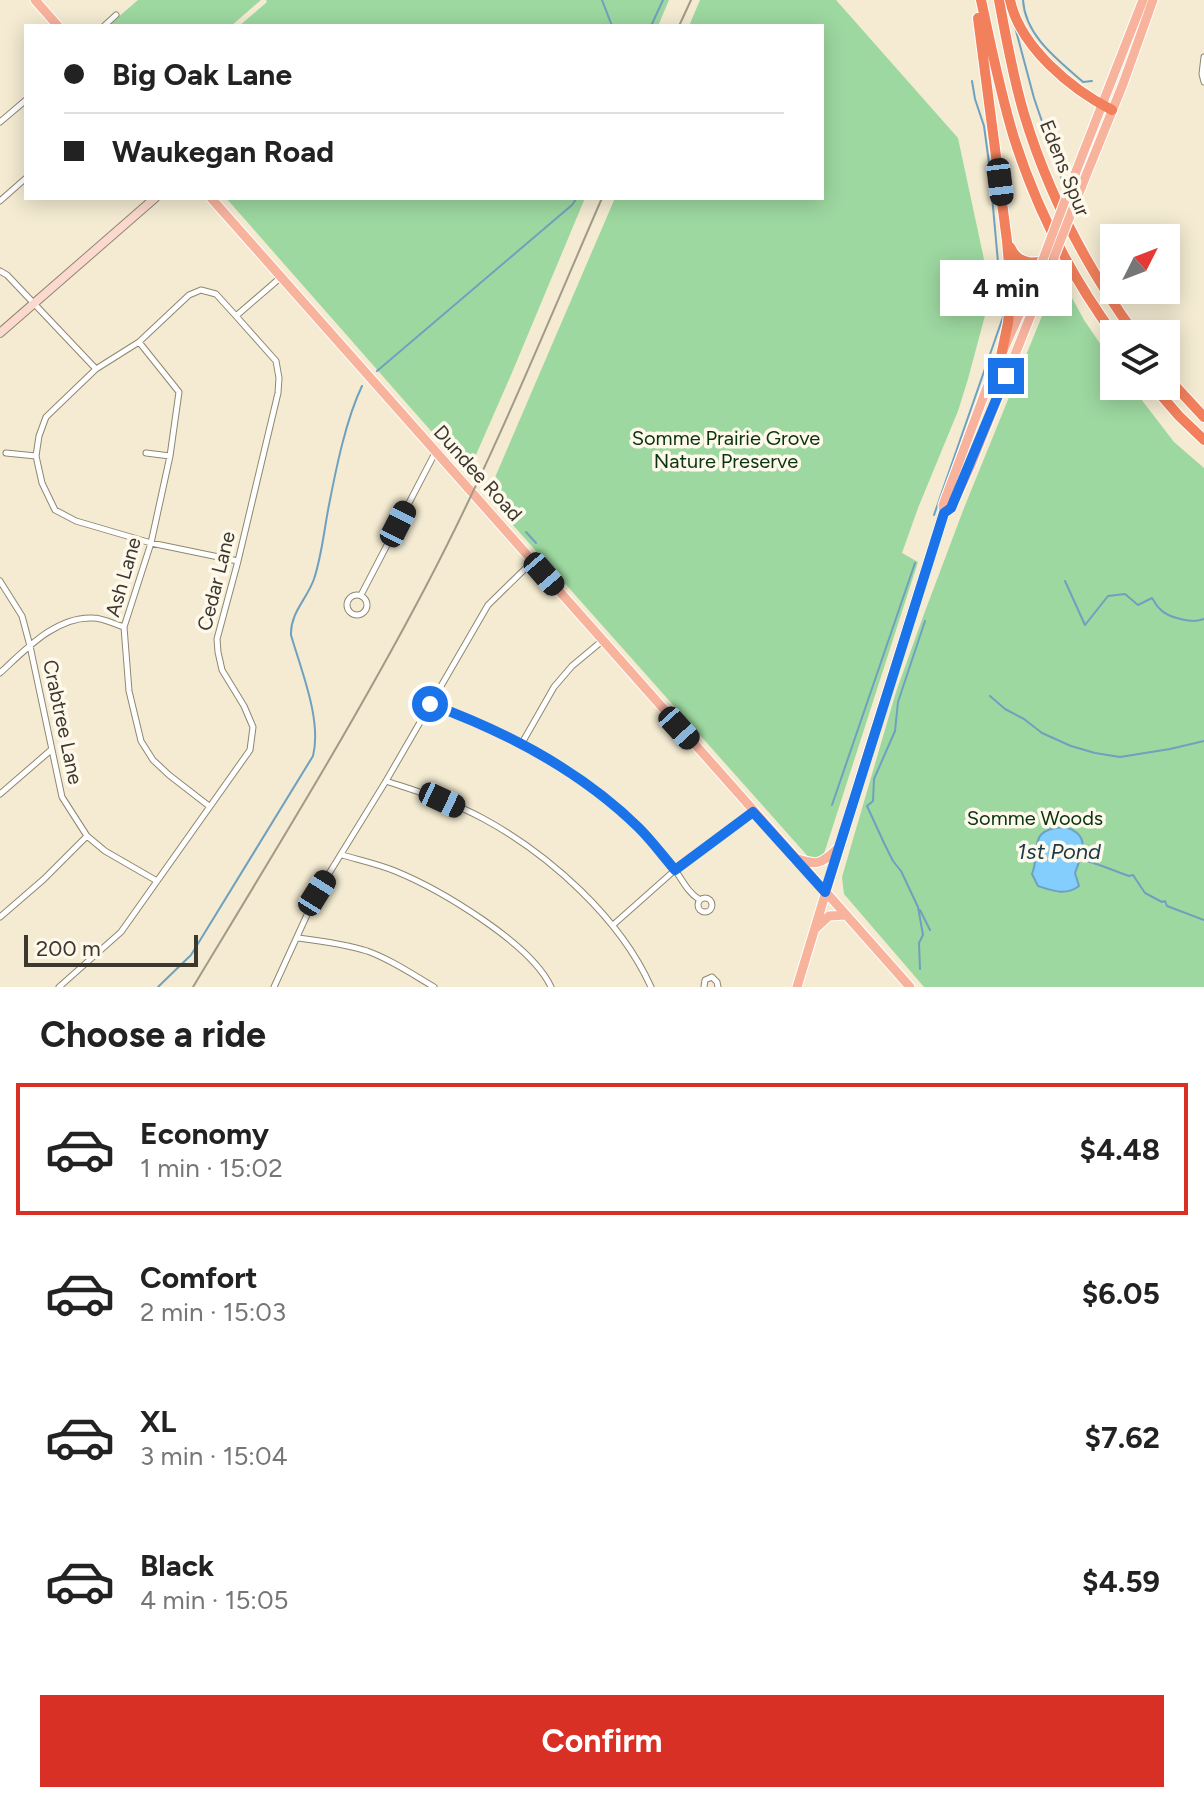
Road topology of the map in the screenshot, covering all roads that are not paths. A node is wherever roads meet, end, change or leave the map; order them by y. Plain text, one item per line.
1 (35, 0) edge
2 (978, 0) edge
3 (999, 0) edge
4 (1010, 0) edge
5 (1143, 0) edge
6 (1153, 0) edge
7 (116, 15) dead end
8 (56, 24) edge
9 (106, 24) edge
10 (1204, 57) edge
11 (1204, 82) edge
12 (24, 102) edge
13 (1107, 108) junction
14 (0, 122) edge
15 (24, 180) edge
16 (153, 200) edge
17 (213, 200) edge
18 (0, 201) edge
19 (1007, 241) junction
20 (1054, 257) junction
21 (1042, 262) junction
22 (0, 271) edge
23 (280, 278) junction
24 (34, 304) junction
25 (236, 316) junction
26 (1104, 320) edge
27 (1125, 320) edge
28 (0, 333) edge
29 (139, 342) junction
30 (1001, 356) junction
31 (96, 369) junction
32 (1180, 391) edge
33 (1166, 400) edge
34 (1204, 417) edge
35 (1204, 440) edge
36 (435, 452) junction
37 (6, 453) dead end
38 (146, 453) dead end
39 (36, 456) junction
40 (170, 456) junction
41 (944, 513) junction
42 (151, 543) junction
43 (238, 561) junction
44 (533, 561) junction
45 (0, 581) edge
46 (361, 595) junction
47 (124, 627) junction
48 (602, 641) junction
49 (30, 646) junction
50 (0, 673) edge
51 (430, 704) junction
52 (522, 743) junction
53 (51, 750) junction
54 (386, 781) junction
55 (0, 794) edge
56 (209, 806) junction
57 (753, 812) junction
58 (87, 836) junction
59 (839, 847) junction
60 (342, 855) junction
61 (794, 858) junction
62 (675, 870) junction
63 (157, 881) junction
64 (825, 892) junction
65 (700, 900) dead end
66 (846, 915) junction
67 (0, 917) edge
68 (613, 925) junction
69 (814, 930) junction
70 (298, 938) junction
71 (59, 987) edge
72 (274, 987) edge
73 (434, 987) edge
74 (551, 987) edge
75 (651, 987) edge
76 (704, 987) edge
77 (718, 987) edge
78 (797, 987) edge
79 (910, 987) edge

1 - 8 main road
2 - 19 highway
2 - 26 highway, Edens Spur
3 - 27 highway, Edens Spur
4 - 13 highway
5 - 13 main road
6 - 13 main road
7 - 9 street
10 - 11 street
12 - 14 street
13 - 20 main road, bridge
13 - 21 main road, bridge
15 - 18 street
16 - 24 street
17 - 23 main road, Dundee Road
19 - 21 highway
19 - 30 highway
20 - 21 highway
20 - 41 main road
21 - 30 main road
22 - 24 street
23 - 25 street
23 - 36 main road, Dundee Road
24 - 28 street
24 - 31 street
25 - 29 street
25 - 43 street, Cedar Lane
29 - 31 street
29 - 40 street, Ash Lane
30 - 41 main road
31 - 39 street
32 - 34 highway
33 - 35 highway
36 - 44 main road, Dundee Road
36 - 46 street
37 - 39 street
38 - 40 street
39 - 42 street
40 - 42 street, Ash Lane
41 - 59 main road
42 - 43 street
42 - 47 street, Ash Lane
43 - 56 street, Cedar Lane
44 - 48 main road, Dundee Road
44 - 51 street
45 - 49 street, Crabtree Lane
46 - 46 street
47 - 49 street
47 - 56 street, Ash Lane
48 - 52 street
48 - 57 main road, Dundee Road
49 - 50 street
49 - 53 street, Crabtree Lane
51 - 52 street
51 - 54 street
52 - 62 street
53 - 55 street
53 - 58 street, Crabtree Lane
54 - 60 street
54 - 68 street
56 - 63 street, Cedar Lane
57 - 61 main road, Dundee Road
57 - 62 street
58 - 63 street, Crabtree Lane
58 - 67 street
59 - 61 main road
59 - 64 main road
60 - 70 street
60 - 74 street
61 - 64 main road, Dundee Road
62 - 65 street
62 - 68 street
63 - 71 street, Cedar Lane
64 - 66 main road, Dundee Road
64 - 69 main road
66 - 69 main road
66 - 79 main road, Dundee Road
68 - 75 street
69 - 78 main road
70 - 72 street
70 - 73 street
76 - 77 street

